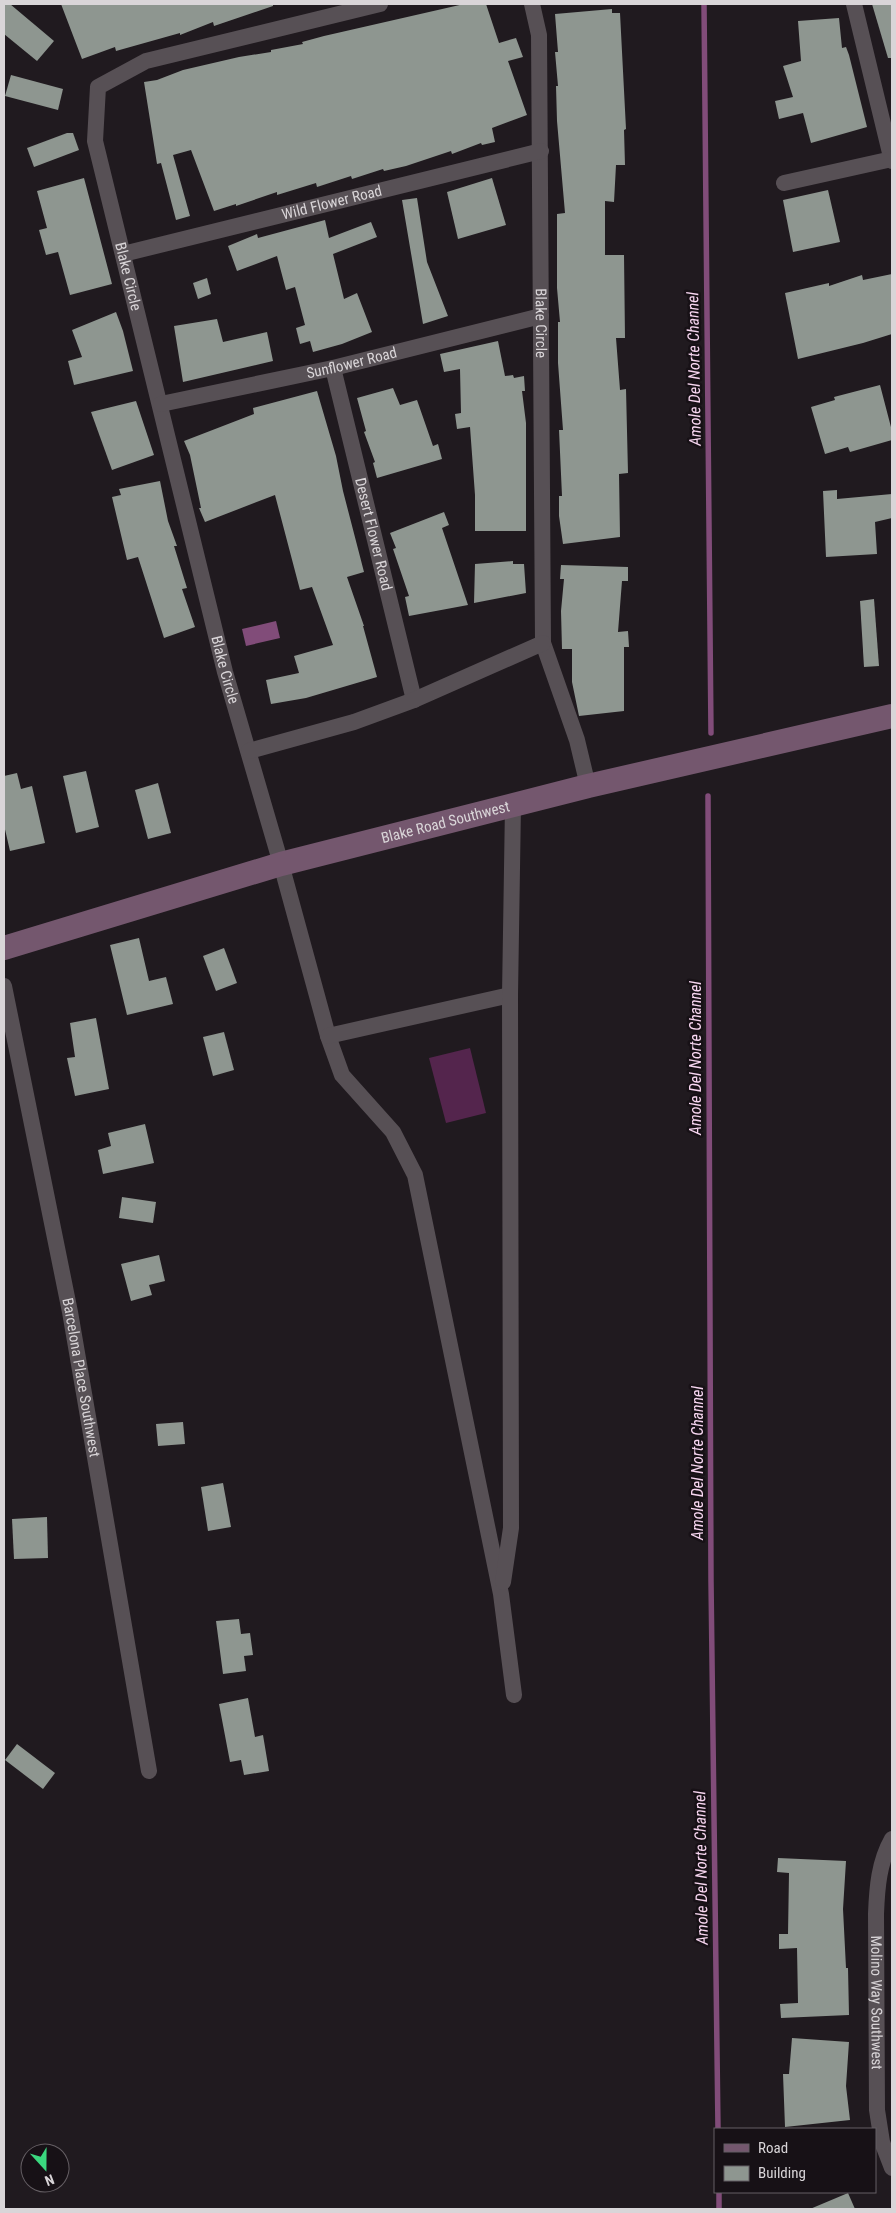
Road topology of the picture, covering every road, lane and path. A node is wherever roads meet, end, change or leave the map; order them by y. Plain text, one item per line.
1 (380, 4) edge
2 (532, 4) edge
3 (854, 4) edge
4 (541, 152) junction
5 (892, 160) edge
6 (784, 183) dead end
7 (123, 254) junction
8 (541, 316) junction
9 (333, 368) junction
10 (161, 404) junction
11 (543, 643) junction
12 (414, 700) junction
13 (892, 716) edge
14 (249, 751) junction
15 (588, 786) junction
16 (513, 805) junction
17 (281, 864) junction
18 (4, 948) edge
19 (4, 986) edge
20 (510, 995) junction
21 (328, 1036) junction
22 (501, 1594) junction
23 (514, 1695) dead end
24 (149, 1771) dead end
25 (892, 1839) edge
26 (892, 2168) edge

1 - 7 street, Blake Circle
2 - 4 street, Blake Circle
3 - 5 street
4 - 7 street, Wild Flower Road
4 - 8 street, Blake Circle
5 - 6 street
7 - 10 street, Blake Circle
8 - 9 street, Sunflower Road
8 - 11 street, Blake Circle
9 - 10 street, Sunflower Road
9 - 12 street, Desert Flower Road
10 - 14 street, Blake Circle
11 - 12 street
11 - 15 street, Blake Circle
12 - 14 street
13 - 15 main road, Blake Road Southwest
14 - 17 street, Blake Circle
15 - 16 main road, Blake Road Southwest
16 - 17 main road, Blake Road Southwest
16 - 20 street
17 - 18 main road, Blake Road Southwest
17 - 21 street, Blake Circle
19 - 24 street, Barcelona Place Southwest
20 - 21 street
20 - 22 street
21 - 22 street, Blake Circle
22 - 23 street
25 - 26 street, Molino Way Southwest

